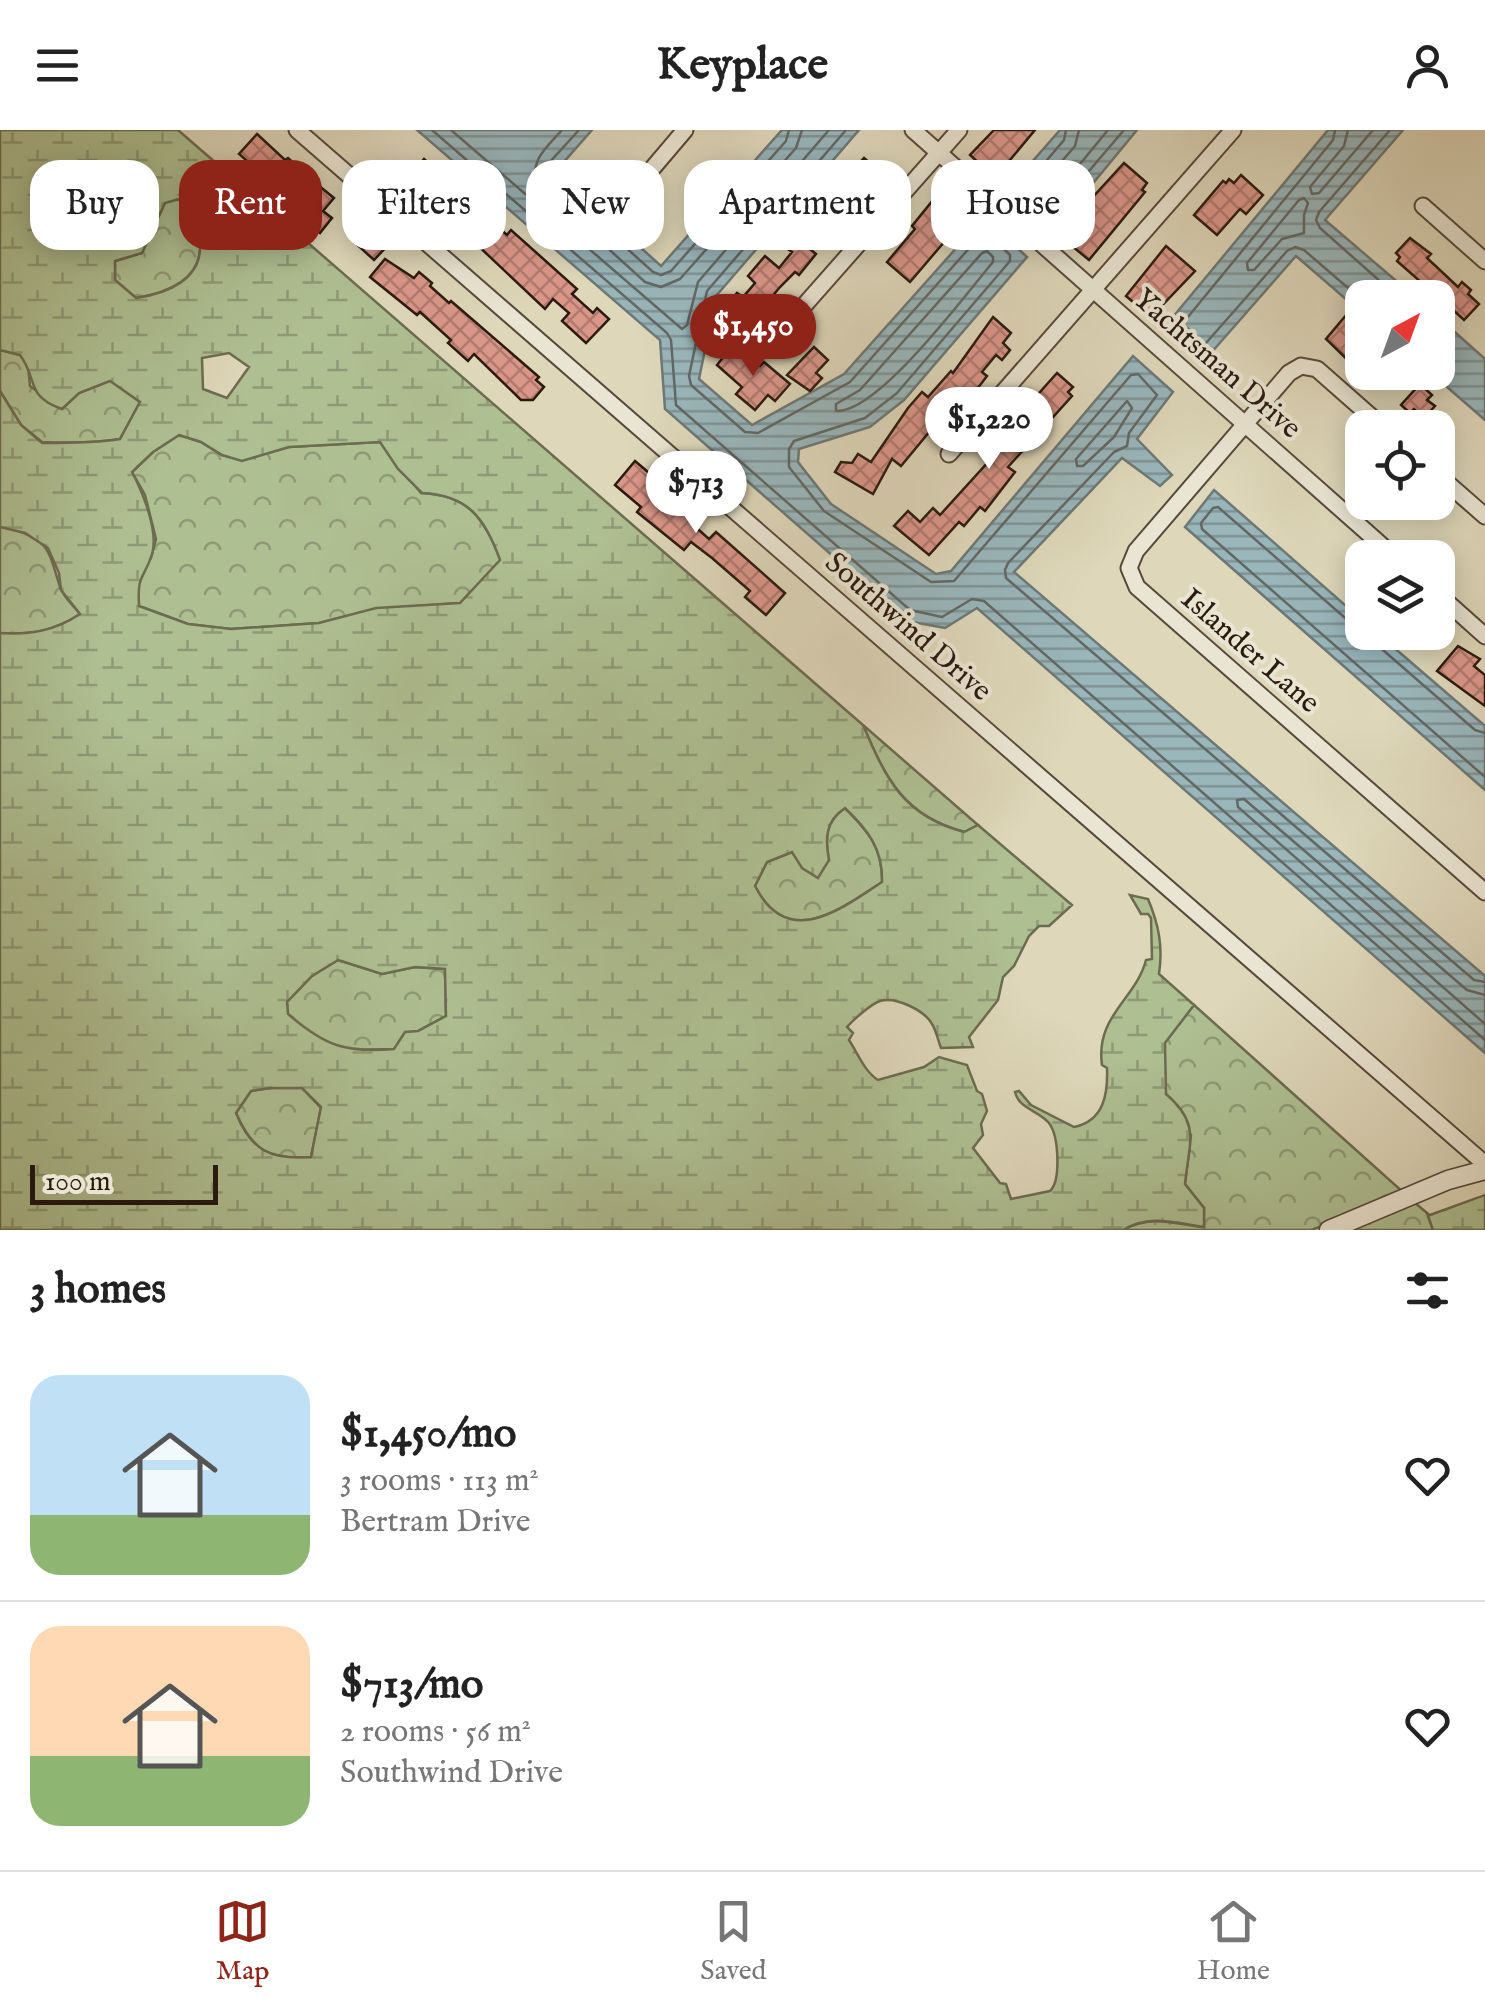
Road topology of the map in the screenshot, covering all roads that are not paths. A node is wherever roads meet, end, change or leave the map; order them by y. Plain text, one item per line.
1 (297, 130) edge
2 (685, 130) edge
3 (913, 130) edge
4 (959, 130) edge
5 (1233, 130) edge
6 (939, 153) junction
7 (660, 160) edge
8 (1423, 206) dead end
9 (1485, 261) edge
10 (1093, 290) junction
11 (786, 326) dead end
12 (1364, 410) edge
13 (1246, 424) junction
14 (948, 454) dead end
15 (1455, 490) edge
16 (1485, 516) edge
17 (1376, 540) edge
18 (1455, 609) edge
19 (1485, 636) edge
20 (1485, 892) edge
21 (1485, 1168) edge
22 (1329, 1230) edge

1 - 21 street, Southwind Drive
2 - 7 street
3 - 6 street, Yachtsman Drive
4 - 6 street
5 - 10 street
6 - 10 street, Yachtsman Drive
6 - 11 street
8 - 9 street
10 - 13 street, Yachtsman Drive
10 - 14 street
12 - 13 street, Islander Lane
13 - 17 street, Yachtsman Drive
13 - 20 street, Islander Lane
15 - 16 street
18 - 19 street
21 - 22 street

